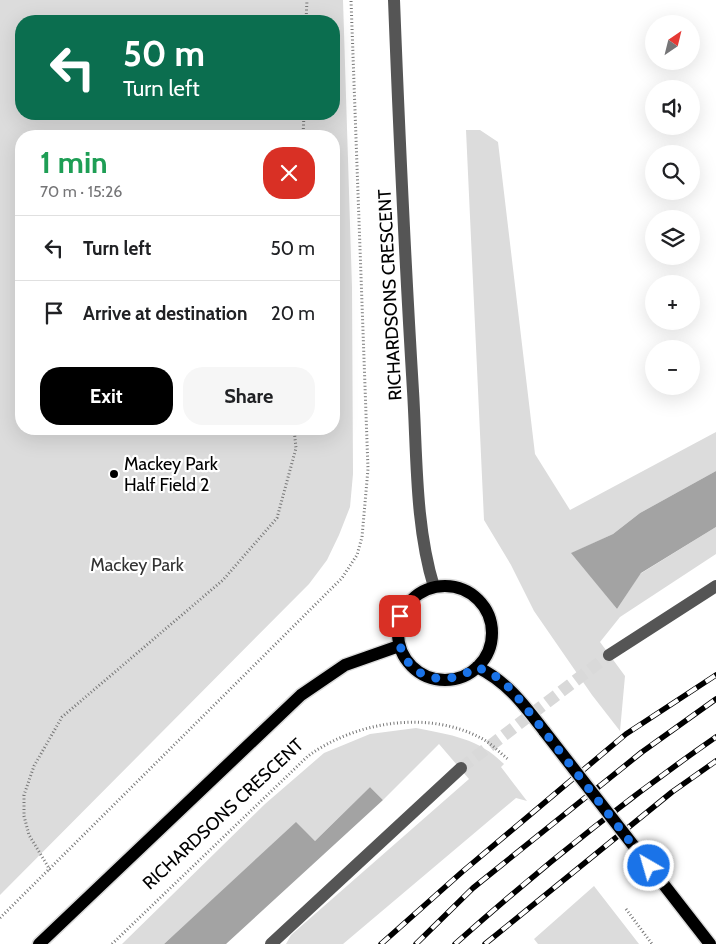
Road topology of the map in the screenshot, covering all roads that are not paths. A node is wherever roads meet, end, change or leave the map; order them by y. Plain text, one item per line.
1 (394, 0) edge
2 (434, 586) junction
3 (716, 586) edge
4 (399, 646) junction
5 (609, 655) tunnel mouth
6 (477, 667) junction
7 (461, 768) tunnel mouth
8 (39, 944) edge
9 (271, 944) edge
10 (710, 944) edge

1 - 2 street, RICHARDSONS CRESCENT
2 - 4 main road
2 - 6 main road
3 - 5 street
4 - 6 main road
4 - 8 main road, RICHARDSONS CRESCENT
6 - 10 main road, bridge
7 - 9 street

